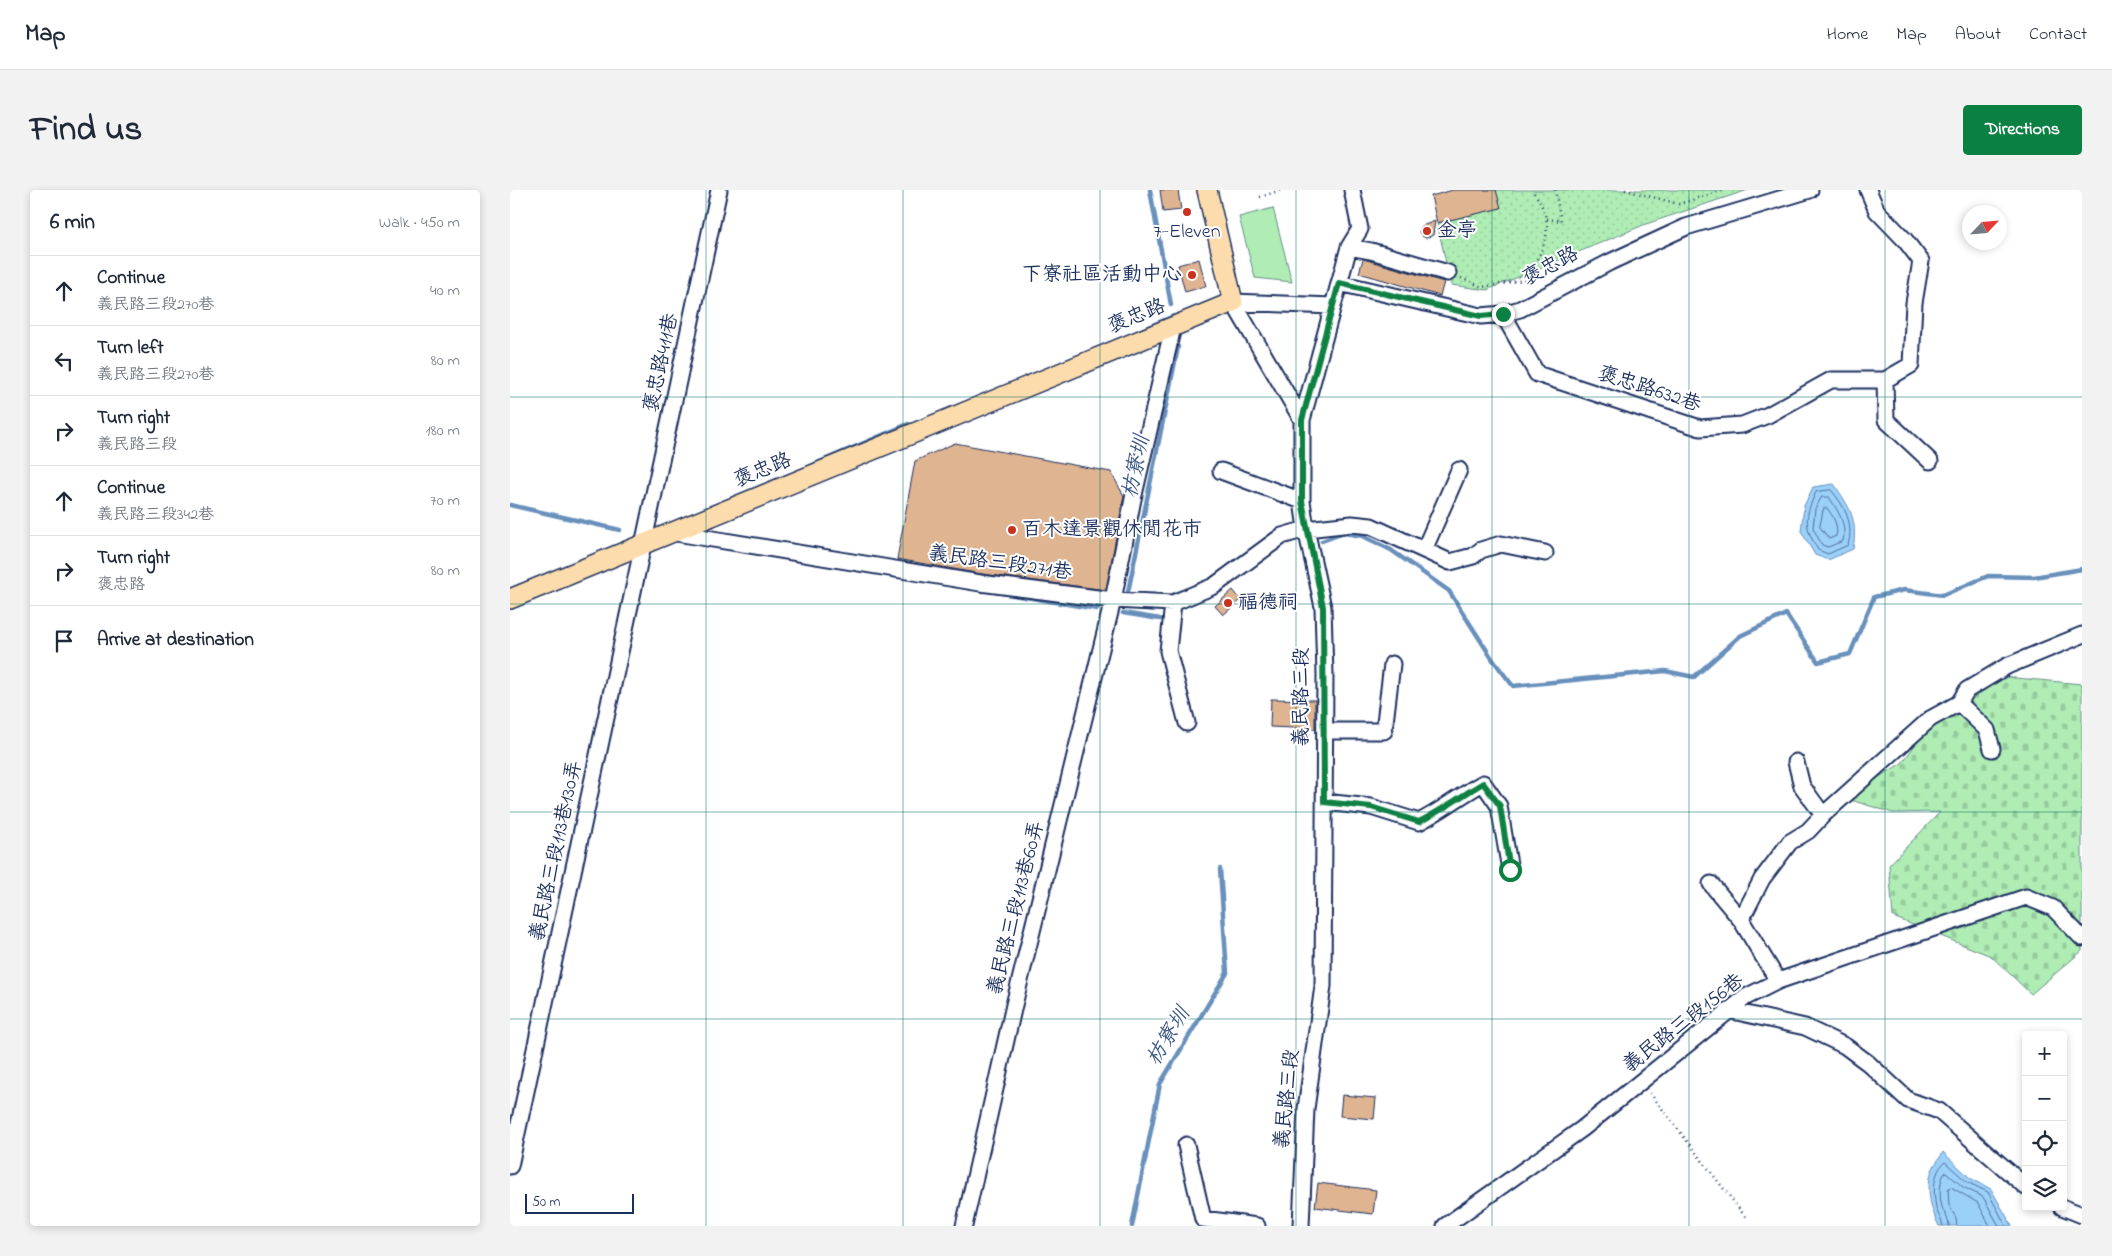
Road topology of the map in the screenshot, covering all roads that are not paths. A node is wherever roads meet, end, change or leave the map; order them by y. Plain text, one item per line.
1 (719, 190) edge
2 (1206, 190) edge
3 (1352, 190) edge
4 (1810, 190) edge
5 (1868, 190) edge
6 (1349, 247) junction
7 (1448, 273) road end
8 (1339, 283) junction
9 (1233, 302) junction
10 (1332, 306) junction
11 (1503, 314) junction
12 (1173, 327) junction
13 (1885, 380) junction
14 (1302, 420) junction
15 (1930, 461) dead end
16 (1459, 470) dead end
17 (1221, 471) dead end
18 (1302, 501) junction
19 (1306, 529) junction
20 (670, 532) junction
21 (643, 544) junction
22 (1424, 550) junction
23 (1545, 553) dead end
24 (510, 599) edge
25 (1113, 600) junction
26 (1173, 603) junction
27 (2082, 635) edge
28 (1392, 664) dead end
29 (1959, 703) junction
30 (1187, 723) dead end
31 (1325, 732) junction
32 (1992, 749) dead end
33 (1796, 762) dead end
34 (1324, 802) junction
35 (1823, 815) junction
36 (1510, 870) dead end
37 (1711, 884) dead end
38 (1741, 920) junction
39 (2082, 938) edge
40 (1778, 981) junction
41 (1728, 1010) junction
42 (1186, 1145) dead end
43 (510, 1166) edge
44 (2022, 1184) edge
45 (2067, 1209) edge
46 (2082, 1216) edge
47 (1447, 1225) edge
48 (964, 1226) edge
49 (1257, 1226) edge
50 (1301, 1226) edge

1 - 21 street, 褒忠路411巷
2 - 9 main road
3 - 6 street
4 - 11 street, 褒忠路
5 - 13 street
6 - 7 street
6 - 8 street
8 - 10 street
8 - 11 street, 褒忠路
9 - 10 street, 褒忠路
9 - 12 main road, 褒忠路
9 - 14 street
10 - 14 street, 義民路三段
11 - 13 street, 褒忠路632巷
12 - 20 main road, 褒忠路
12 - 25 street, 義民路三段113巷60弄
13 - 15 street
14 - 18 street, 義民路三段
16 - 22 street
17 - 18 street
18 - 19 street, 義民路三段
19 - 22 street, 義民路三段271巷
19 - 26 street, 義民路三段271巷
19 - 31 street, 義民路三段
20 - 21 main road, 褒忠路
20 - 25 street, 義民路三段271巷
21 - 24 main road, 褒忠路
21 - 43 street, 義民路三段113巷130弄
22 - 23 street, 義民路三段271巷
25 - 26 street, 義民路三段271巷
25 - 48 street, 義民路三段113巷60弄
26 - 30 street
27 - 29 street
28 - 31 street
29 - 32 street
29 - 35 street
31 - 34 street, 義民路三段
33 - 35 street
34 - 36 street
34 - 50 street, 義民路三段
35 - 38 street
37 - 38 street
38 - 40 street
39 - 40 street, 義民路三段156巷
40 - 41 street, 義民路三段156巷
41 - 44 street
41 - 47 street, 義民路三段156巷
42 - 49 street
45 - 46 street

